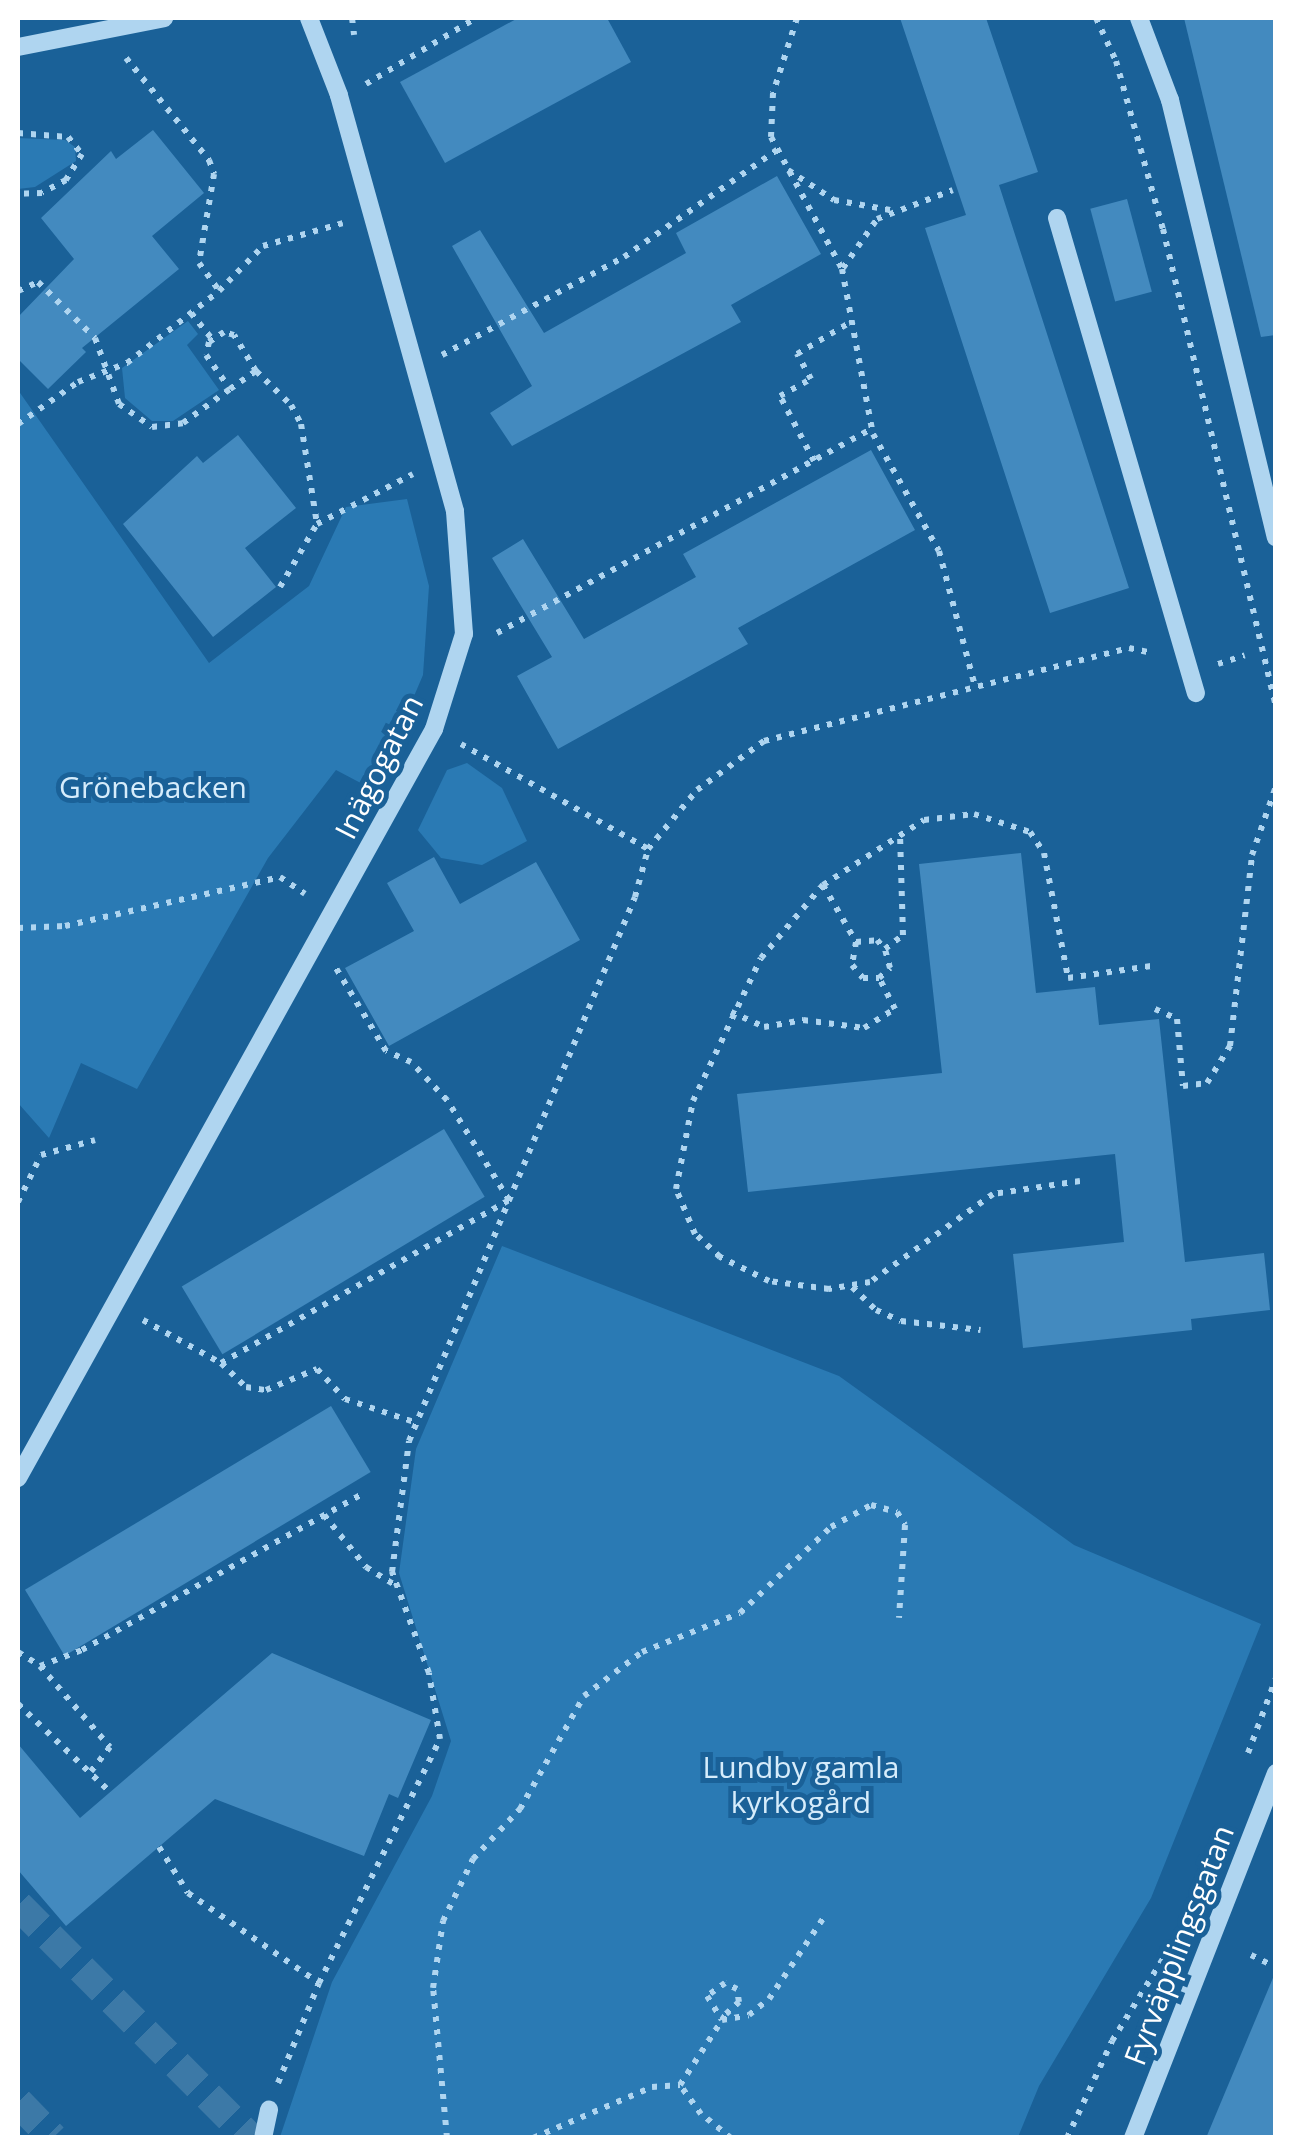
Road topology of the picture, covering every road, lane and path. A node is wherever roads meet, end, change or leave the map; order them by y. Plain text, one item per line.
1 (164, 18) edge
2 (309, 18) edge
3 (796, 18) edge
4 (1096, 18) edge
5 (1139, 18) edge
6 (18, 47) edge
7 (126, 57) dead end
8 (18, 133) edge
9 (777, 150) junction
10 (784, 165) junction
11 (953, 190) dead end
12 (18, 194) edge
13 (894, 210) junction
14 (370, 213) junction
15 (1057, 218) dead end
16 (842, 270) junction
17 (18, 292) edge
18 (219, 292) junction
19 (191, 313) junction
20 (849, 323) junction
21 (212, 339) junction
22 (436, 357) dead end
23 (256, 370) junction
24 (103, 372) junction
25 (230, 389) junction
26 (18, 424) edge
27 (872, 428) junction
28 (814, 461) junction
29 (438, 465) junction
30 (317, 524) junction
31 (1276, 537) edge
32 (280, 587) dead end
33 (491, 634) dead end
34 (1246, 655) dead end
35 (1187, 661) junction
36 (974, 684) junction
37 (1196, 694) dead end
38 (1276, 706) edge
39 (434, 728) junction
40 (460, 743) junction
41 (452, 757) dead end
42 (1276, 786) edge
43 (900, 832) junction
44 (648, 849) junction
45 (823, 885) junction
46 (312, 898) dead end
47 (18, 928) edge
48 (856, 942) junction
49 (885, 949) junction
50 (344, 951) dead end
51 (1151, 966) dead end
52 (335, 967) junction
53 (879, 978) junction
54 (326, 983) dead end
55 (1155, 1009) dead end
56 (731, 1012) junction
57 (95, 1140) dead end
58 (1080, 1180) dead end
59 (509, 1200) junction
60 (18, 1202) edge
61 (852, 1287) junction
62 (150, 1305) dead end
63 (980, 1330) dead end
64 (220, 1363) junction
65 (416, 1423) junction
66 (18, 1478) edge
67 (364, 1493) dead end
68 (324, 1516) junction
69 (398, 1586) junction
70 (899, 1618) dead end
71 (18, 1652) edge
72 (40, 1666) junction
73 (1276, 1678) edge
74 (18, 1704) edge
75 (1246, 1759) dead end
76 (91, 1771) junction
77 (1276, 1773) edge
78 (110, 1792) dead end
79 (159, 1847) dead end
80 (824, 1917) dead end
81 (1173, 1940) dead end
82 (1252, 1955) dead end
83 (1276, 1966) edge
84 (319, 1983) junction
85 (722, 2020) junction
86 (680, 2085) junction
87 (269, 2110) joint
88 (263, 2138) edge
89 (447, 2138) edge
90 (533, 2138) edge
91 (731, 2138) edge
92 (1067, 2138) edge
93 (1133, 2138) edge

1 - 6 street
2 - 14 street, Inägogatan
3 - 9 path
4 - 38 path
5 - 31 street
7 - 18 path
8 - 12 path
9 - 10 path
9 - 22 path
10 - 13 path
10 - 16 path
11 - 13 path
13 - 16 path
14 - 18 path
14 - 29 street, Inägogatan
15 - 35 street
16 - 20 path
17 - 24 path
18 - 19 path
19 - 21 path
19 - 24 path
20 - 27 path
20 - 28 path
21 - 23 path
21 - 25 path
23 - 25 path
23 - 30 path
24 - 25 path
24 - 26 path
27 - 28 path
27 - 36 path
28 - 33 path
29 - 30 path
29 - 39 street, Inägogatan
30 - 32 path
34 - 35 path
35 - 36 path
35 - 37 street
36 - 44 path
39 - 40 path
39 - 66 street, Inägogatan
40 - 41 path
40 - 44 path
42 - 55 path
43 - 45 path
43 - 49 path
43 - 51 path
44 - 59 path
45 - 48 path
45 - 56 path
46 - 47 path
48 - 49 path
48 - 53 path
49 - 53 path
50 - 52 path
52 - 54 path
52 - 59 path
53 - 56 path
56 - 61 path
57 - 60 path
58 - 61 path
59 - 64 path
59 - 65 path
61 - 63 path
62 - 64 path
64 - 65 path
65 - 69 path
67 - 68 path
68 - 69 path
68 - 72 path
69 - 84 path
70 - 89 path
71 - 72 path
72 - 76 path
73 - 75 path
74 - 76 path
76 - 78 path
77 - 93 street, Fyrväpplingsgatan
79 - 84 path
80 - 85 path
81 - 92 path
82 - 83 path
84 - 87 path
85 - 85 path
85 - 86 path
86 - 90 path
86 - 91 path
87 - 88 street

